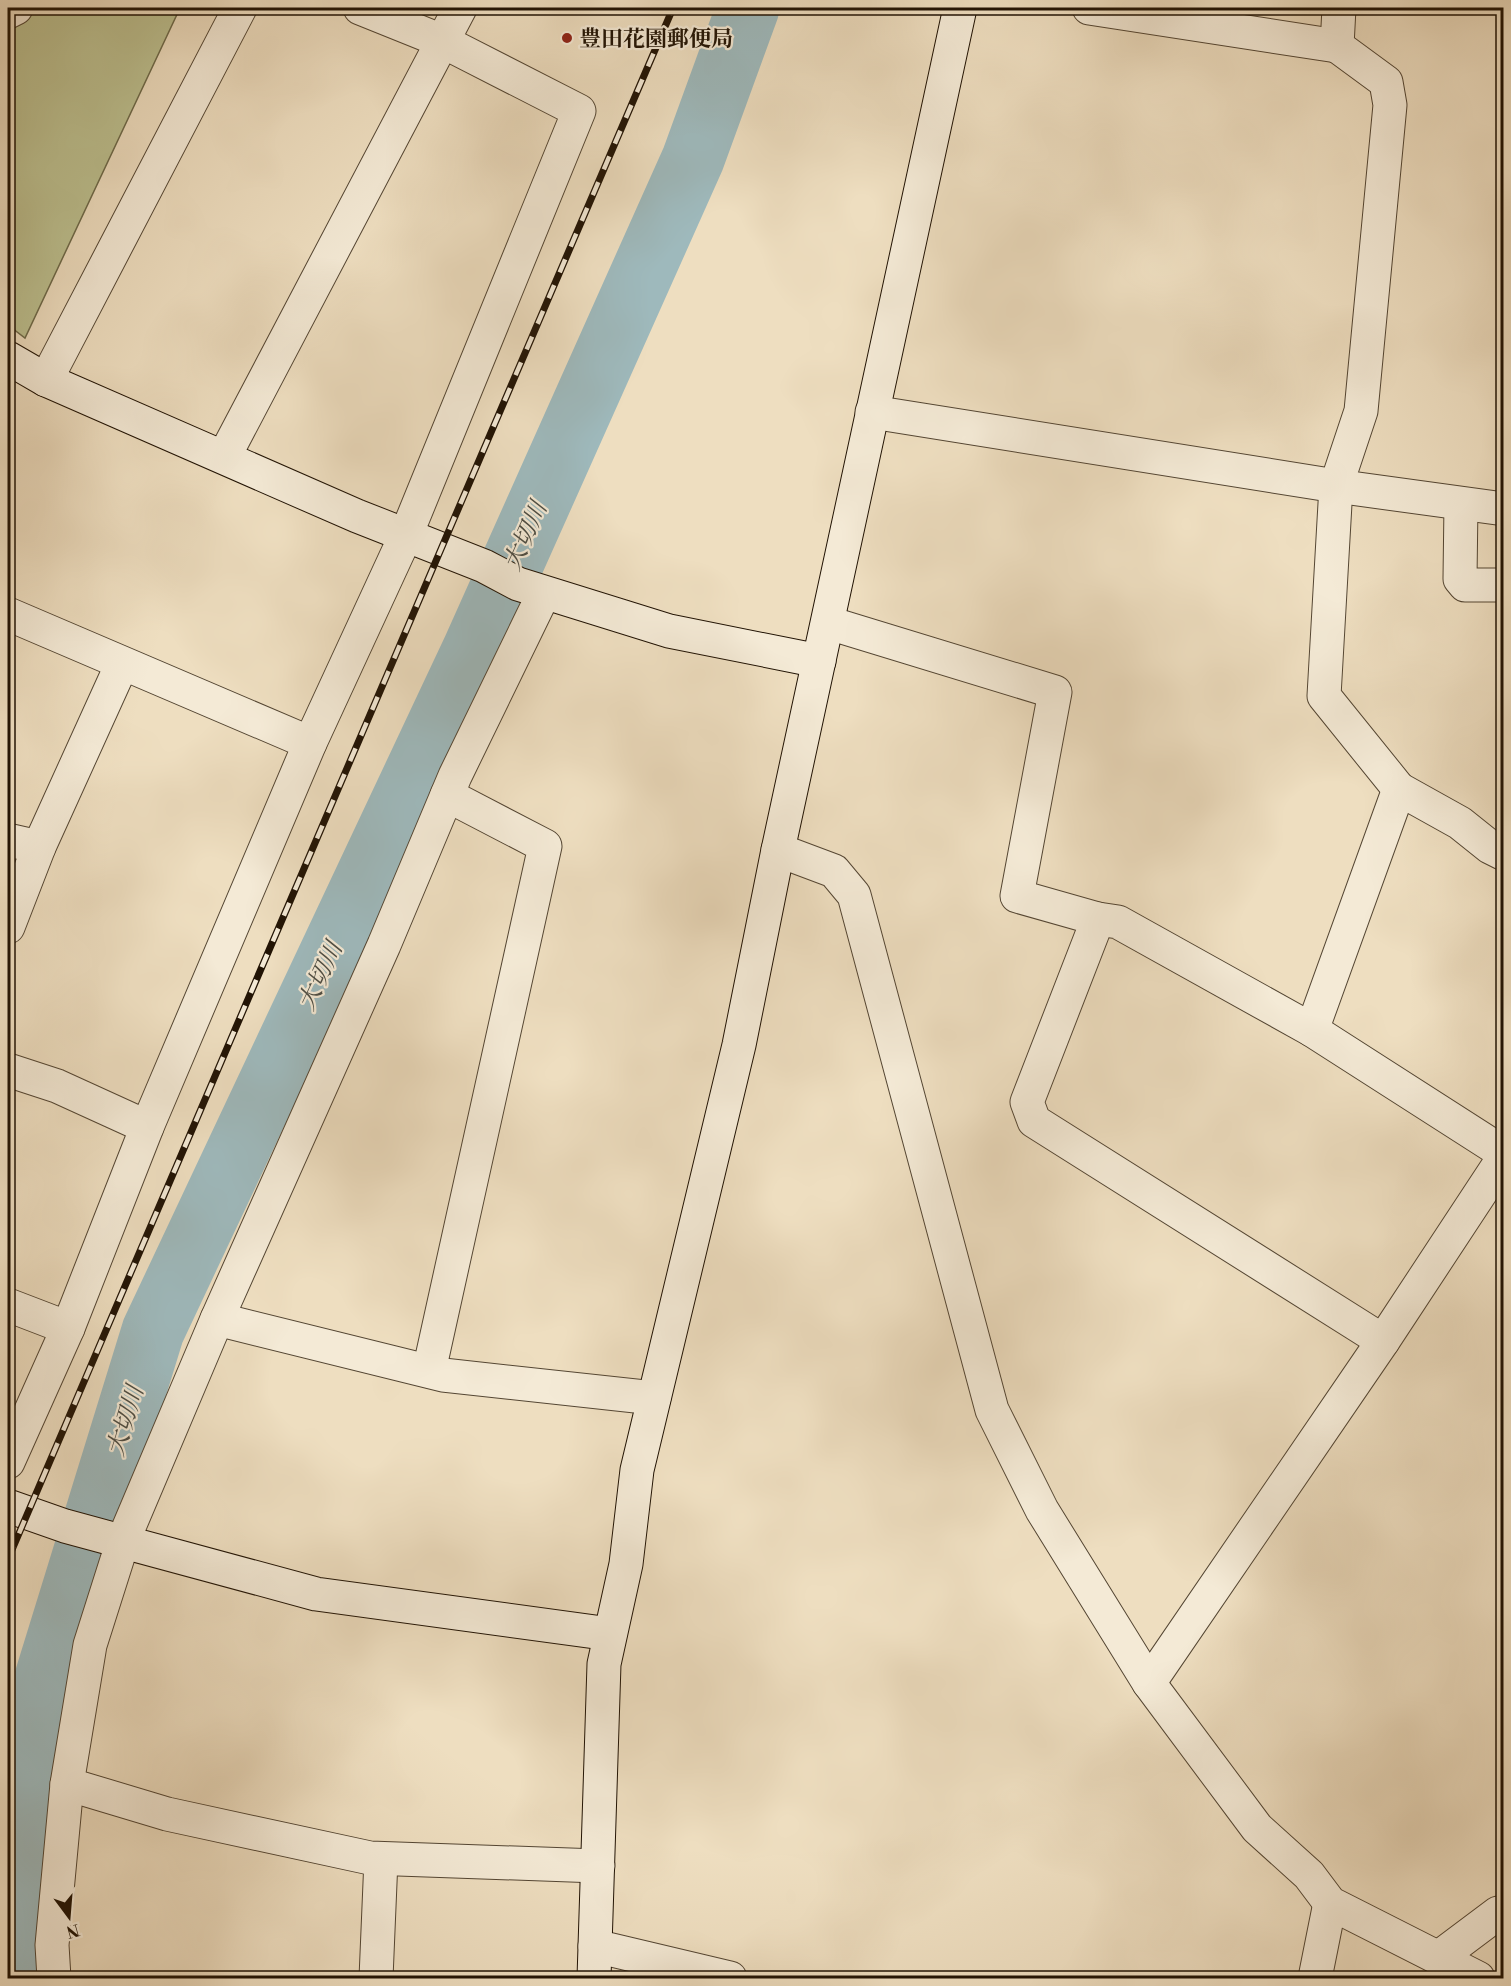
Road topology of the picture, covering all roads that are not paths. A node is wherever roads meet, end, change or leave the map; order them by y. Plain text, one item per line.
1 (16, 8) edge
2 (240, 8) edge
3 (360, 8) edge
4 (460, 8) edge
5 (960, 8) edge
6 (1089, 8) edge
7 (1339, 8) edge
8 (8, 12) edge
9 (442, 41) junction
10 (1337, 46) junction
11 (8, 358) edge
12 (46, 380) junction
13 (872, 412) junction
14 (224, 457) junction
15 (1336, 486) junction
16 (1461, 504) junction
17 (1503, 509) edge
18 (406, 535) junction
19 (1503, 585) edge
20 (531, 589) junction
21 (8, 614) edge
22 (829, 623) junction
23 (819, 662) junction
24 (122, 664) junction
25 (310, 743) junction
26 (1399, 789) junction
27 (447, 795) junction
28 (8, 840) edge
29 (39, 848) junction
30 (778, 850) junction
31 (1503, 854) edge
32 (1098, 919) junction
33 (8, 927) edge
34 (1312, 1030) junction
35 (8, 1070) edge
36 (147, 1127) junction
37 (1503, 1155) edge
38 (8, 1305) edge
39 (217, 1319) junction
40 (68, 1328) junction
41 (1383, 1341) junction
42 (429, 1371) junction
43 (654, 1398) junction
44 (8, 1462) edge
45 (8, 1506) edge
46 (115, 1539) junction
47 (610, 1634) junction
48 (1149, 1683) junction
49 (67, 1784) junction
50 (381, 1859) junction
51 (598, 1866) junction
52 (1330, 1903) junction
53 (1503, 1912) edge
54 (595, 1946) junction
55 (1438, 1958) junction
56 (54, 1978) edge
57 (376, 1978) edge
58 (594, 1978) edge
59 (730, 1978) edge
60 (1315, 1978) edge
61 (1478, 1978) edge

1 - 8 street
2 - 12 street
3 - 9 street
4 - 9 street
5 - 13 street
6 - 10 street
7 - 10 street
9 - 14 street
9 - 18 street
10 - 15 street
11 - 12 street
12 - 14 street
13 - 15 street
13 - 22 street
14 - 18 street
15 - 16 street
15 - 26 street
16 - 17 street
16 - 19 street
18 - 20 street
18 - 25 street
20 - 23 street
20 - 27 street
21 - 24 street
22 - 23 street
22 - 32 street
23 - 30 street
24 - 25 street
24 - 29 street
25 - 36 street
26 - 31 street
26 - 34 street
27 - 39 street
27 - 42 street
28 - 29 street
29 - 33 street
30 - 43 street
30 - 48 street
32 - 34 street
32 - 41 street
34 - 37 street
35 - 36 street
36 - 40 street
37 - 41 street
38 - 40 street
39 - 42 street
39 - 46 street
40 - 44 street
41 - 48 street
42 - 43 street
43 - 47 street
45 - 46 street
46 - 47 street
46 - 49 street
47 - 51 street
48 - 52 street
49 - 50 street
49 - 56 street
50 - 51 street
50 - 57 street
51 - 54 street
52 - 55 street
52 - 60 street
53 - 55 street
54 - 58 street
54 - 59 street
55 - 61 street

